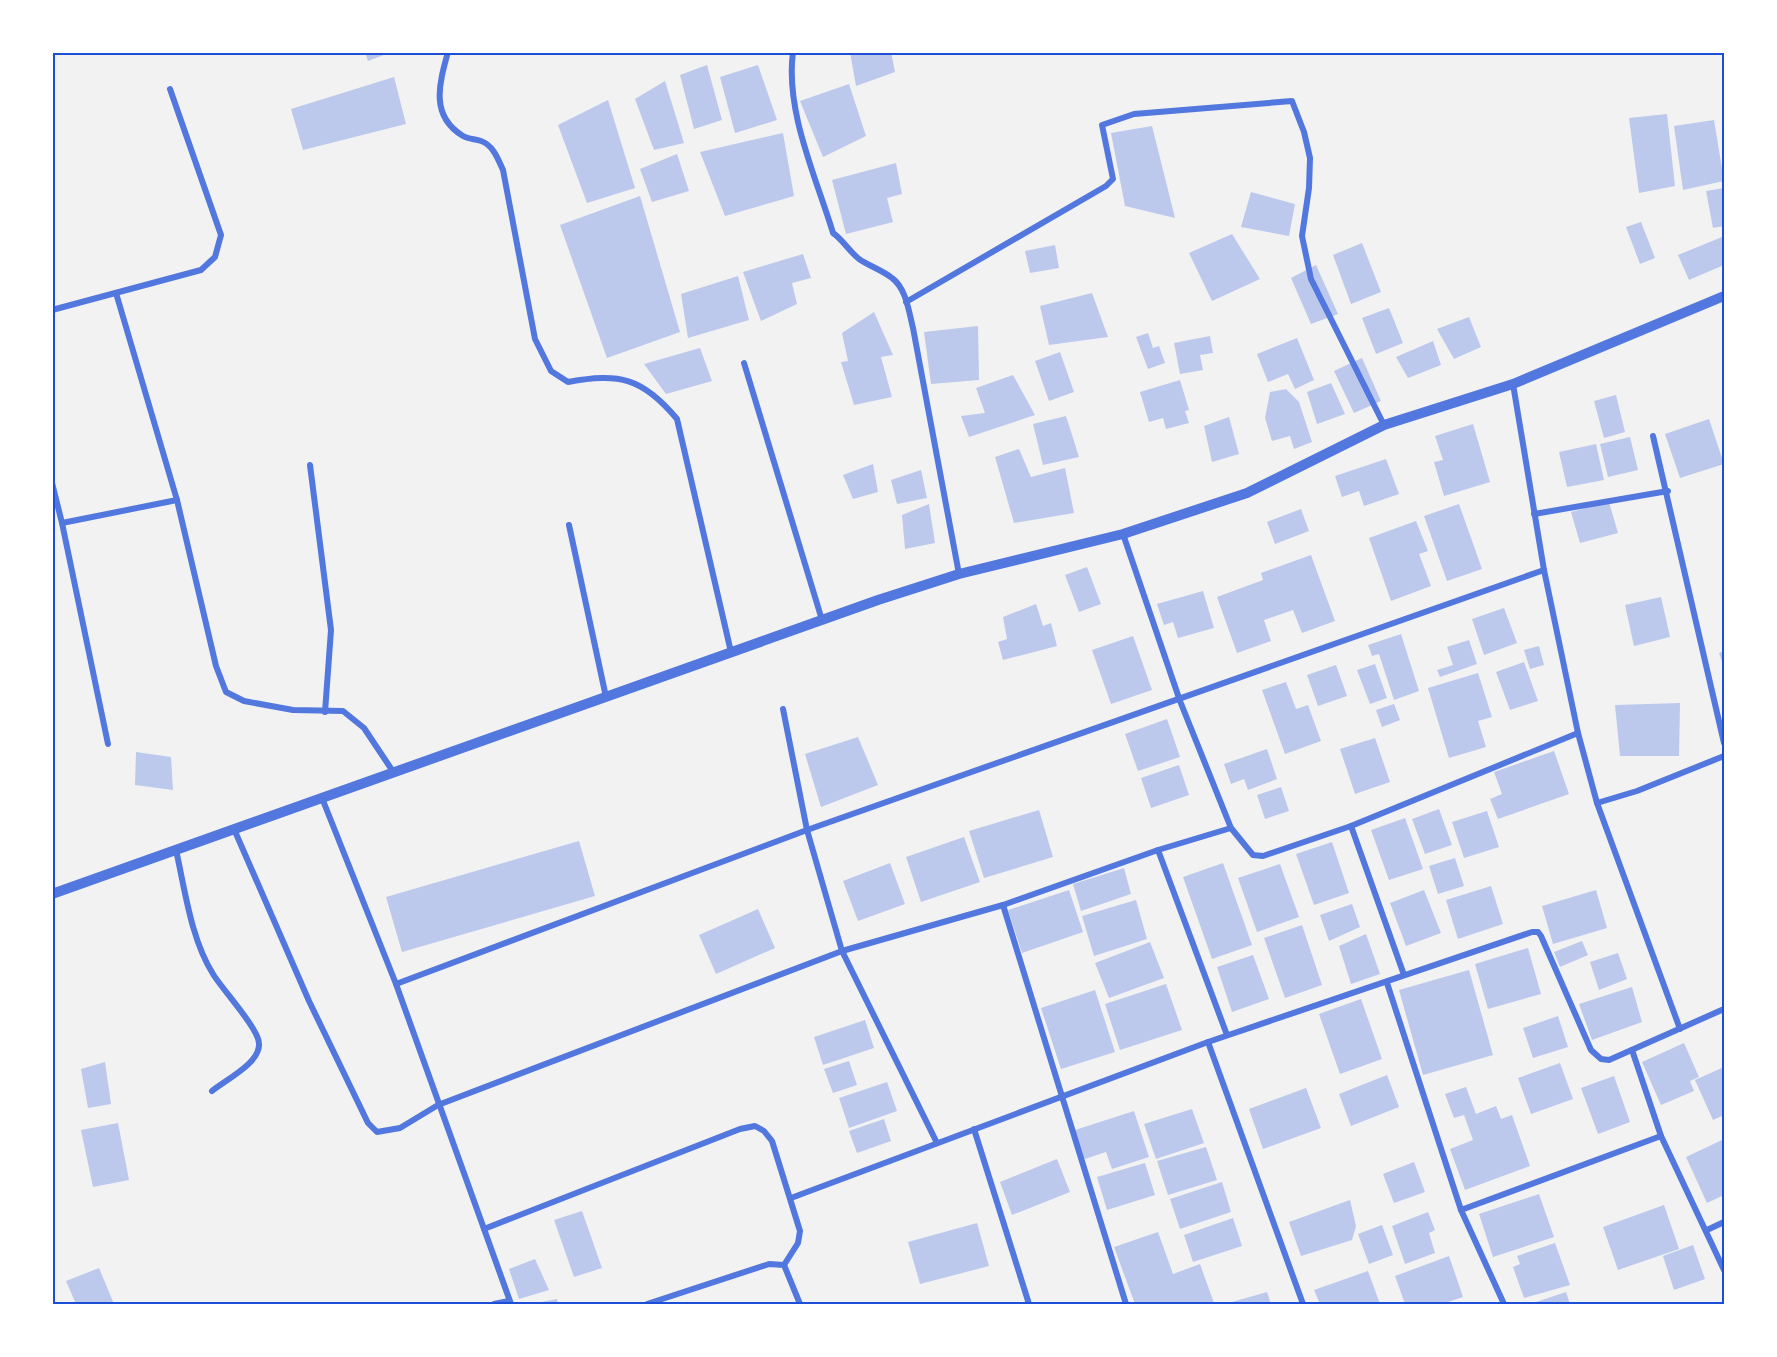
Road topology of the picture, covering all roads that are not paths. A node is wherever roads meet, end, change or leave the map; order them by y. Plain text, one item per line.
1 (448, 52) edge
2 (793, 52) edge
3 (170, 89) dead end
4 (116, 293) junction
5 (1725, 296) edge
6 (906, 302) junction
7 (52, 310) edge
8 (744, 363) dead end
9 (1513, 384) junction
10 (1384, 425) junction
11 (1653, 436) dead end
12 (310, 465) dead end
13 (52, 483) edge
14 (1668, 491) junction
15 (177, 500) junction
16 (1534, 514) junction
17 (62, 523) junction
18 (569, 525) dead end
19 (1123, 534) junction
20 (1544, 570) junction
21 (959, 574) junction
22 (822, 620) junction
23 (731, 652) junction
24 (606, 697) junction
25 (1180, 700) junction
26 (783, 709) dead end
27 (325, 712) junction
28 (1578, 733) junction
29 (1725, 743) edge
30 (108, 744) dead end
31 (1725, 756) edge
32 (394, 772) junction
33 (322, 798) junction
34 (1597, 803) junction
35 (1351, 826) junction
36 (1230, 828) junction
37 (234, 829) junction
38 (807, 830) junction
39 (176, 850) junction
40 (1158, 850) junction
41 (52, 894) edge
42 (1003, 904) junction
43 (843, 951) junction
44 (1404, 975) junction
45 (1386, 983) junction
46 (396, 984) junction
47 (1725, 1009) edge
48 (1680, 1029) junction
49 (1227, 1035) junction
50 (1208, 1042) junction
51 (1632, 1050) junction
52 (212, 1091) dead end
53 (1061, 1097) junction
54 (438, 1105) junction
55 (974, 1129) junction
56 (1661, 1136) junction
57 (937, 1143) junction
58 (791, 1198) junction
59 (1461, 1210) junction
60 (1725, 1222) edge
61 (484, 1229) junction
62 (1707, 1230) junction
63 (784, 1265) junction
64 (1725, 1270) edge
65 (510, 1303) edge
66 (494, 1305) edge
67 (647, 1305) edge
68 (800, 1305) edge
69 (1029, 1305) edge
70 (1126, 1305) edge
71 (1303, 1305) edge
72 (1504, 1305) edge

1 - 23 street
2 - 6 street
3 - 4 street
4 - 7 street
4 - 15 street
5 - 9 street
6 - 10 street
6 - 21 street
8 - 22 street
9 - 10 street
9 - 16 street
10 - 19 street
11 - 14 street
12 - 27 street
13 - 17 street
14 - 16 street
14 - 29 street
15 - 17 street
15 - 27 street
16 - 20 street
17 - 30 street
18 - 24 street
19 - 21 street
19 - 25 street
20 - 25 street
20 - 28 street
21 - 22 street
22 - 23 street
23 - 24 street
24 - 32 street
25 - 36 street
25 - 38 street
26 - 38 street
27 - 32 street
28 - 34 street
28 - 35 street
31 - 34 street
32 - 33 street
33 - 37 street
33 - 46 street
34 - 48 street
35 - 36 street
35 - 44 street
36 - 40 street
37 - 39 street
37 - 54 street
38 - 43 street
38 - 46 street
39 - 41 street
39 - 52 street
40 - 42 street
40 - 49 street
42 - 43 street
42 - 53 street
43 - 54 street
43 - 57 street
44 - 45 street
44 - 51 street
45 - 49 street
45 - 59 street
46 - 54 street
47 - 48 street
48 - 51 street
49 - 50 street
50 - 53 street
50 - 71 street
51 - 56 street
53 - 55 street
53 - 70 street
54 - 61 street
55 - 57 street
55 - 69 street
56 - 59 street
56 - 62 street
57 - 58 street
58 - 61 street
58 - 63 street
59 - 72 street
60 - 62 street
61 - 65 street
62 - 64 street
63 - 67 street
63 - 68 street
65 - 66 street

